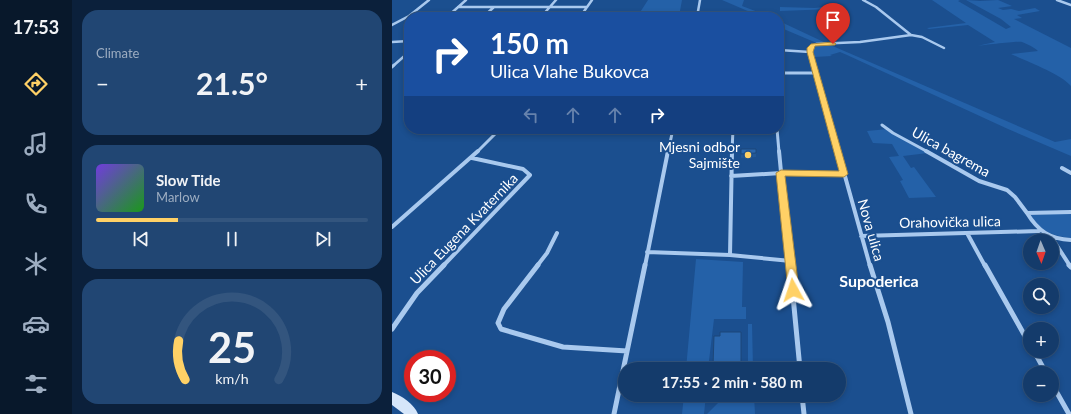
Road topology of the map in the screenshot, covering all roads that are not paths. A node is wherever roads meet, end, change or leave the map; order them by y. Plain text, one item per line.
1 (429, 0) edge
2 (466, 0) edge
3 (556, 0) edge
4 (592, 0) edge
5 (700, 0) edge
6 (863, 0) edge
7 (1057, 0) edge
8 (1071, 5) edge
9 (458, 7) junction
10 (494, 7) junction
11 (550, 7) junction
12 (587, 7) junction
13 (414, 12) edge
14 (452, 12) edge
15 (488, 12) edge
16 (546, 12) edge
17 (584, 12) edge
18 (698, 12) edge
19 (404, 19) edge
20 (392, 25) edge
21 (910, 34) junction
22 (404, 41) edge
23 (392, 42) edge
24 (944, 48) dead end
25 (784, 50) edge
26 (810, 52) junction
27 (404, 56) edge
28 (392, 67) edge
29 (784, 73) edge
30 (817, 73) junction
31 (882, 125) dead end
32 (495, 134) edge
33 (672, 134) edge
34 (733, 134) edge
35 (777, 134) edge
36 (472, 158) junction
37 (1062, 168) dead end
38 (781, 173) junction
39 (1071, 173) edge
40 (844, 174) junction
41 (731, 176) junction
42 (1071, 212) edge
43 (1027, 213) junction
44 (392, 226) edge
45 (1039, 231) junction
46 (557, 233) dead end
47 (967, 233) junction
48 (1045, 234) edge
49 (861, 236) junction
50 (1059, 239) edge
51 (1071, 240) edge
52 (1059, 249) edge
53 (648, 252) junction
54 (730, 256) junction
55 (791, 261) junction
56 (1071, 267) edge
57 (392, 329) edge
58 (1023, 333) edge
59 (627, 351) junction
60 (799, 362) edge
61 (1059, 396) edge
62 (392, 398) edge
63 (803, 402) edge
64 (412, 414) edge
65 (614, 414) edge
66 (804, 414) edge
67 (911, 414) edge
68 (1069, 414) edge

1 - 13 street
2 - 9 street
3 - 11 street
4 - 12 street
5 - 18 street
6 - 21 street
7 - 8 street
9 - 10 street
9 - 14 street
10 - 11 street
10 - 15 street
11 - 12 street
11 - 16 street
12 - 17 street
19 - 20 street
21 - 24 street
21 - 26 street
22 - 23 street
25 - 26 street
26 - 30 street, Nova ulica
27 - 28 street
29 - 30 street
30 - 40 street, Nova ulica
31 - 43 street, Ulica bagrema
32 - 36 street
33 - 53 street
34 - 41 street
35 - 38 street
36 - 44 street
36 - 57 street, Ulica Eugena Kvaternika
37 - 39 street
38 - 40 street
38 - 41 street
38 - 55 street
40 - 49 street, Nova ulica
41 - 54 street
42 - 43 street
43 - 45 street, Orahovička ulica
45 - 47 street, Orahovička ulica
45 - 48 street, Orahovička ulica
46 - 59 street
47 - 49 street, Orahovička ulica
47 - 58 street
49 - 67 street, Nova ulica
50 - 51 street, Orahovička ulica
52 - 56 street
53 - 54 street
53 - 59 street
54 - 55 street
55 - 60 street
59 - 65 street
61 - 68 street
62 - 64 main road
63 - 66 street

